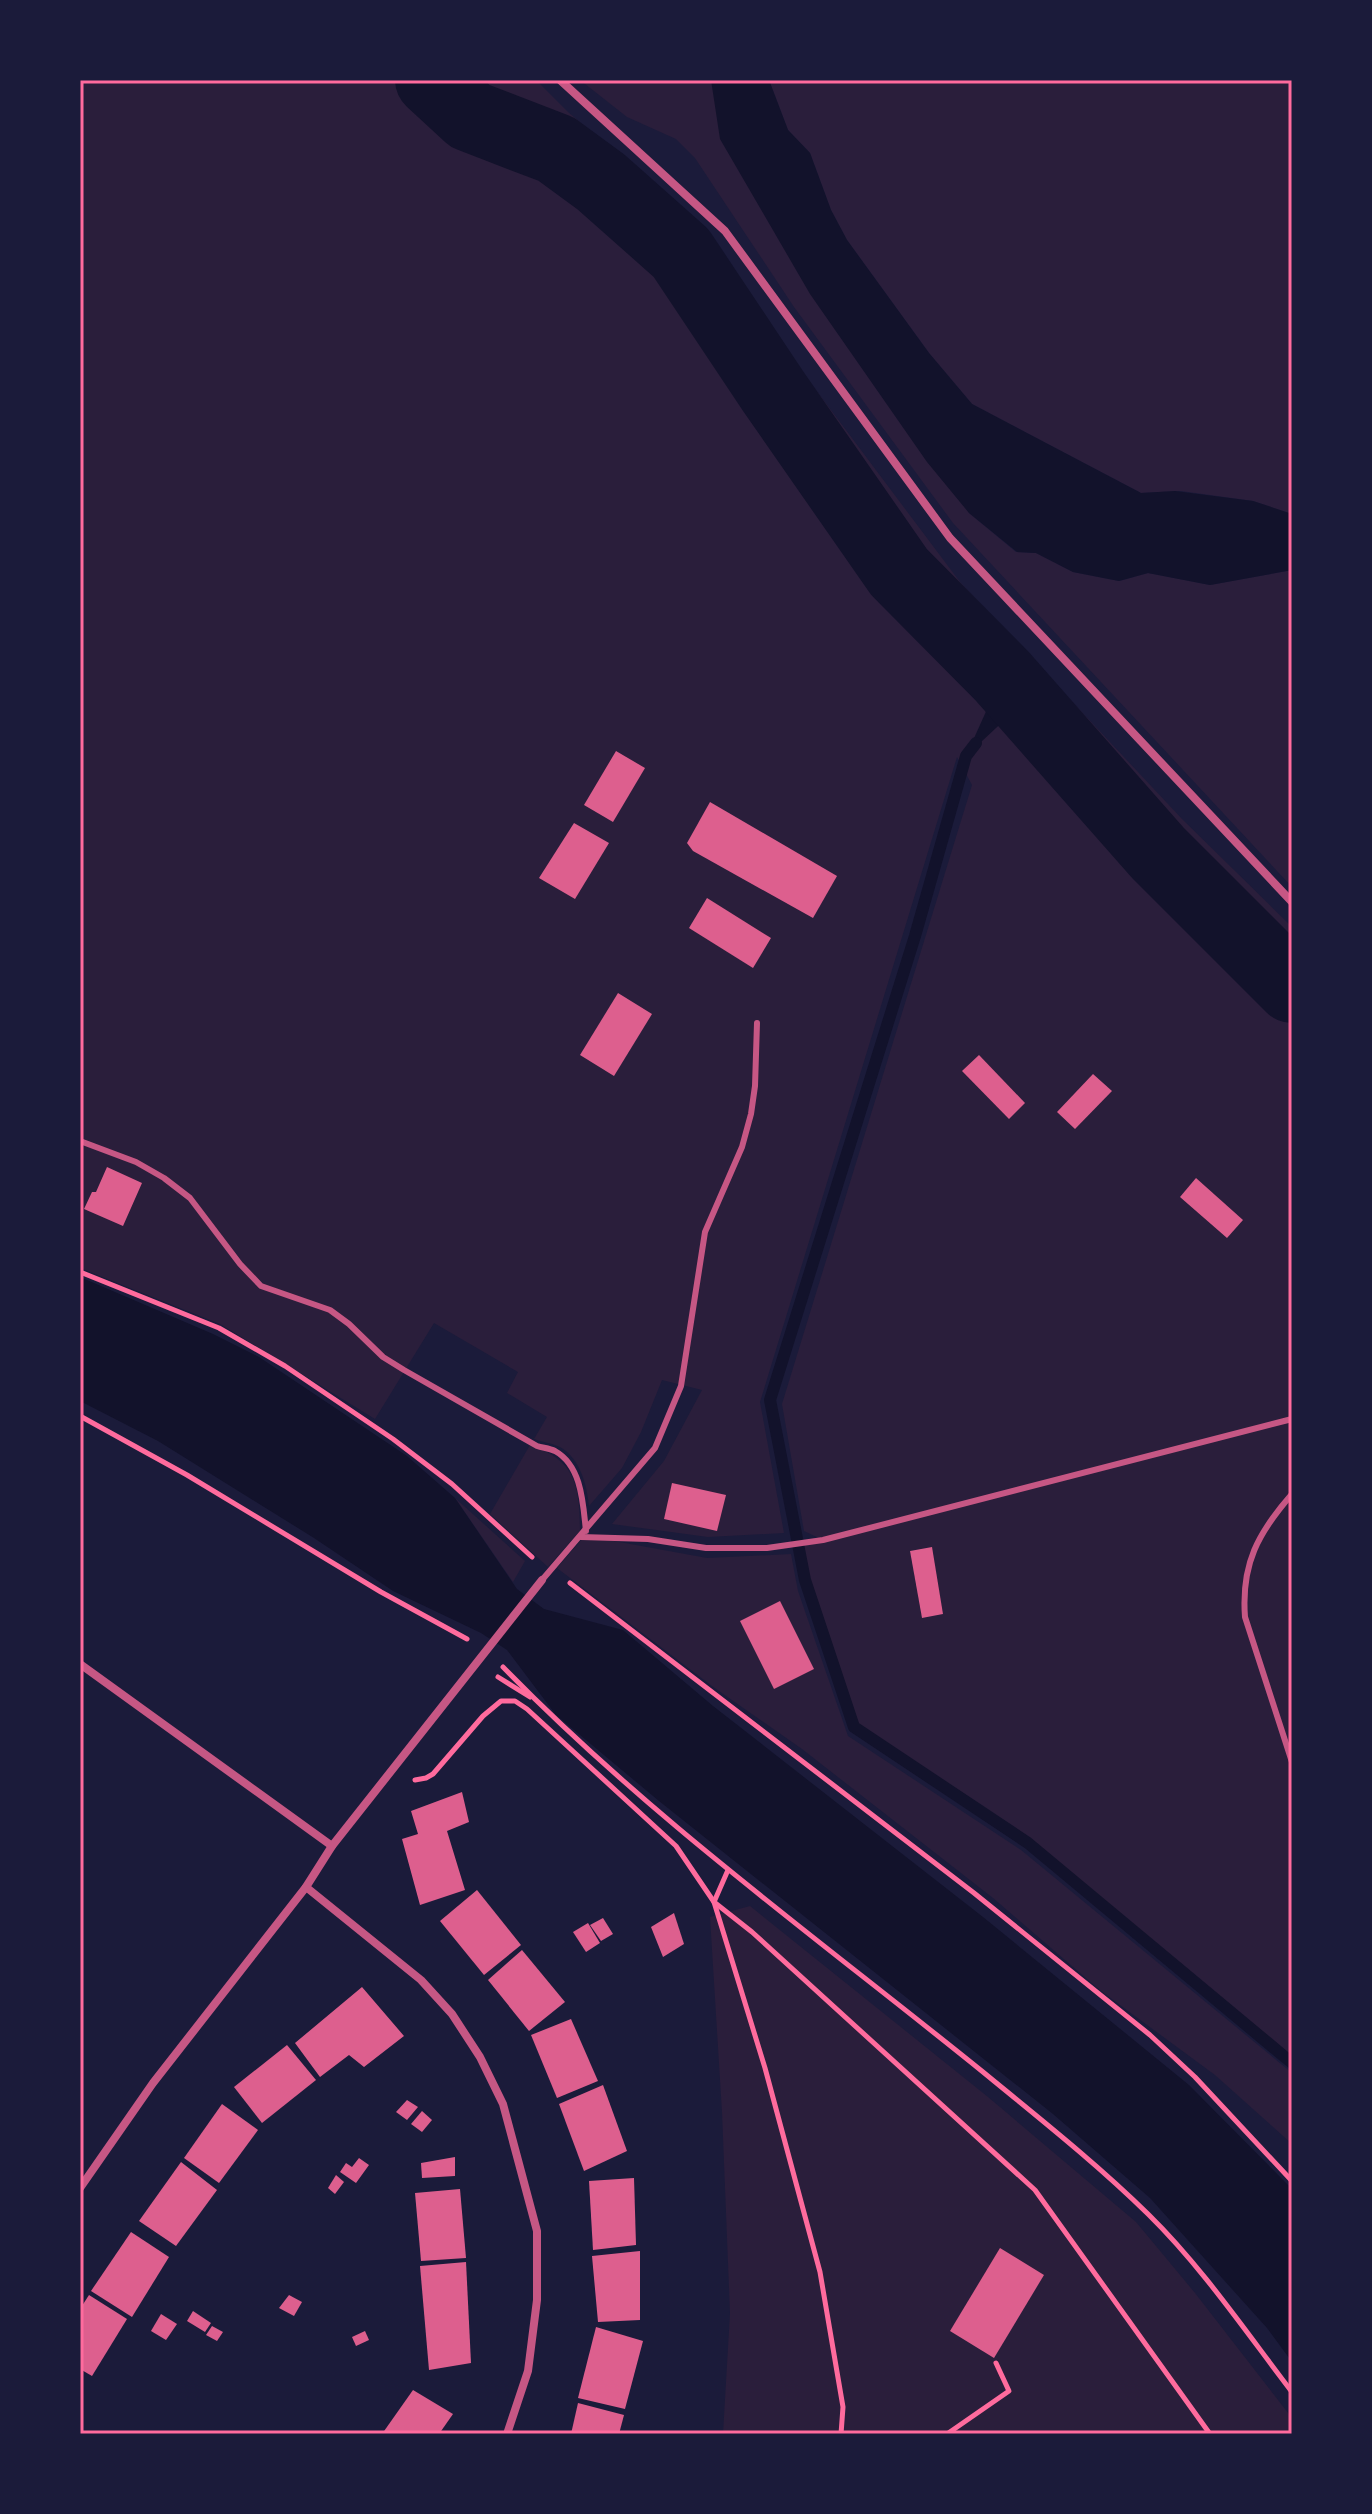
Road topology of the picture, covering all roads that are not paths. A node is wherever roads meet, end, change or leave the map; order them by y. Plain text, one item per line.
1 (560, 80) edge
2 (1292, 902) edge
3 (757, 1023) dead end
4 (80, 1141) edge
5 (1292, 1419) edge
6 (1292, 1494) edge
7 (583, 1534) junction
8 (542, 1580) joint
9 (80, 1664) edge
10 (1292, 1762) edge
11 (332, 1846) junction
12 (306, 1887) junction
13 (80, 2188) edge
14 (507, 2434) edge

1 - 2 street
3 - 7 lane
4 - 7 lane
5 - 7 lane
6 - 10 lane
7 - 8 lane
8 - 11 street
9 - 11 street
11 - 12 street
12 - 13 street
12 - 14 street

